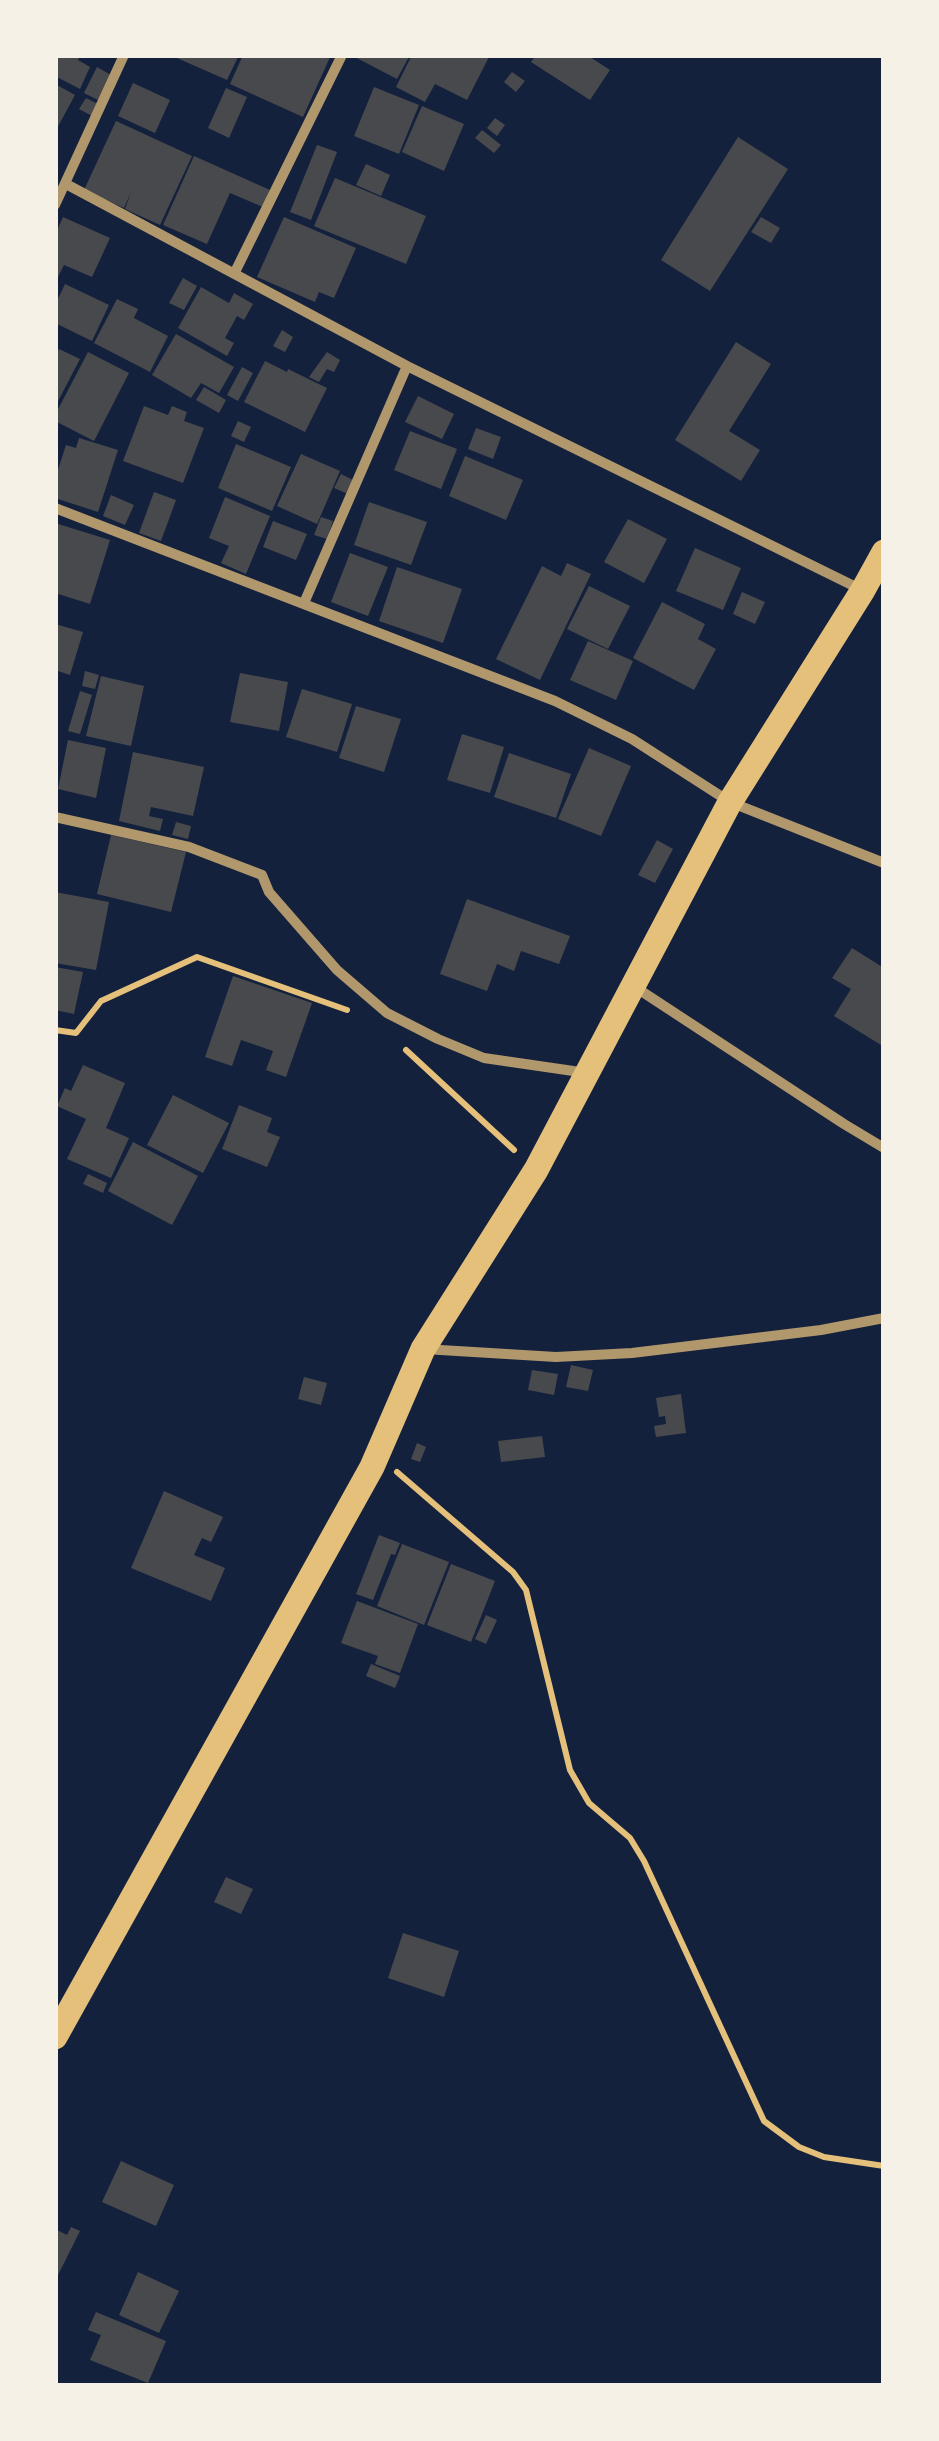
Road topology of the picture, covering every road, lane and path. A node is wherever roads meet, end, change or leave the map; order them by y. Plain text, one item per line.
1 (124, 55) edge
2 (342, 55) edge
3 (66, 184) junction
4 (55, 206) edge
5 (235, 272) junction
6 (407, 366) junction
7 (55, 508) edge
8 (884, 552) edge
9 (863, 590) junction
10 (304, 603) junction
11 (730, 802) junction
12 (55, 817) edge
13 (884, 863) edge
14 (634, 986) junction
15 (354, 1012) dead end
16 (55, 1030) edge
17 (402, 1046) dead end
18 (587, 1073) junction
19 (884, 1148) edge
20 (536, 1170) junction
21 (884, 1318) edge
22 (423, 1349) junction
23 (377, 1455) junction
24 (55, 2036) edge
25 (884, 2166) edge

1 - 3 street
2 - 5 street
3 - 4 street
3 - 5 street
5 - 6 street
6 - 9 street
6 - 10 street
7 - 10 street
8 - 9 main road
9 - 11 main road
10 - 11 street
11 - 13 street
11 - 14 main road
12 - 18 street
14 - 18 main road
14 - 19 street
15 - 16 path
17 - 20 path
18 - 20 main road
20 - 22 main road
21 - 22 street
22 - 23 main road
23 - 24 main road
23 - 25 path

